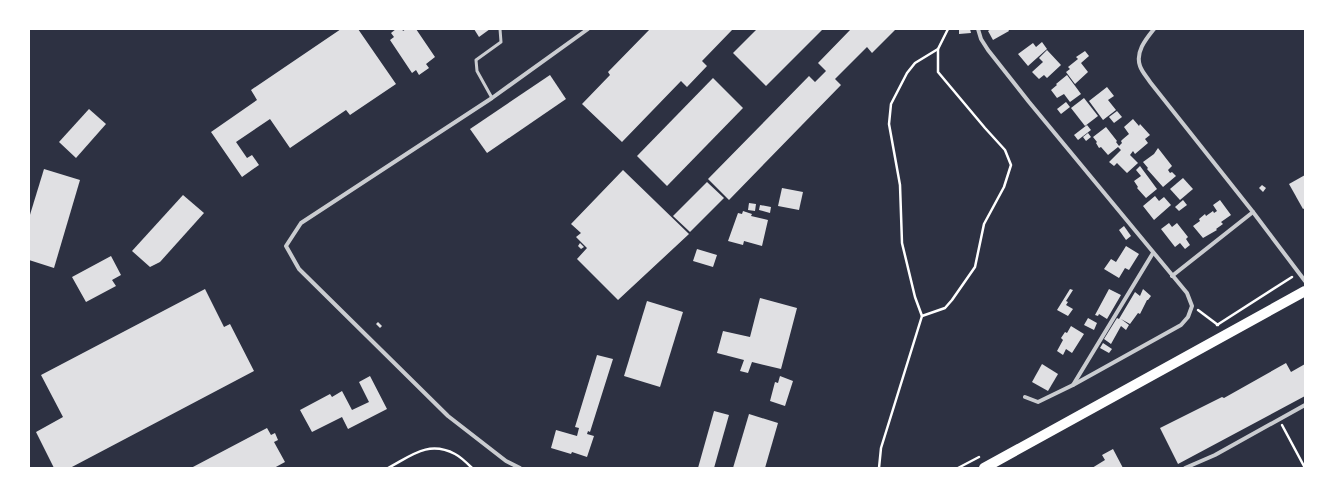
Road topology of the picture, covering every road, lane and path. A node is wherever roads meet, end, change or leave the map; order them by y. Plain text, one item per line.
1 (500, 29) edge
2 (588, 29) edge
3 (948, 29) edge
4 (978, 29) edge
5 (1154, 29) edge
6 (938, 49) junction
7 (492, 98) junction
8 (1253, 212) junction
9 (1153, 253) junction
10 (1172, 276) junction
11 (1305, 281) edge
12 (1305, 291) edge
13 (1192, 306) junction
14 (922, 316) junction
15 (1218, 325) dead end
16 (1073, 385) junction
17 (1025, 397) dead end
18 (1305, 405) edge
19 (1279, 419) junction
20 (388, 468) edge
21 (472, 468) edge
22 (520, 468) edge
23 (879, 468) edge
24 (984, 468) edge
25 (1185, 468) edge
26 (1305, 468) edge

1 - 7 lane
2 - 7 street
3 - 6 path
4 - 9 street
5 - 8 street
6 - 14 path
6 - 14 path
7 - 22 street
8 - 10 street
8 - 11 street
9 - 10 street
9 - 16 street
10 - 13 street
12 - 24 main road
13 - 15 path
13 - 16 street
14 - 23 path
16 - 17 street
18 - 19 street
19 - 25 street
19 - 26 path
20 - 21 path

